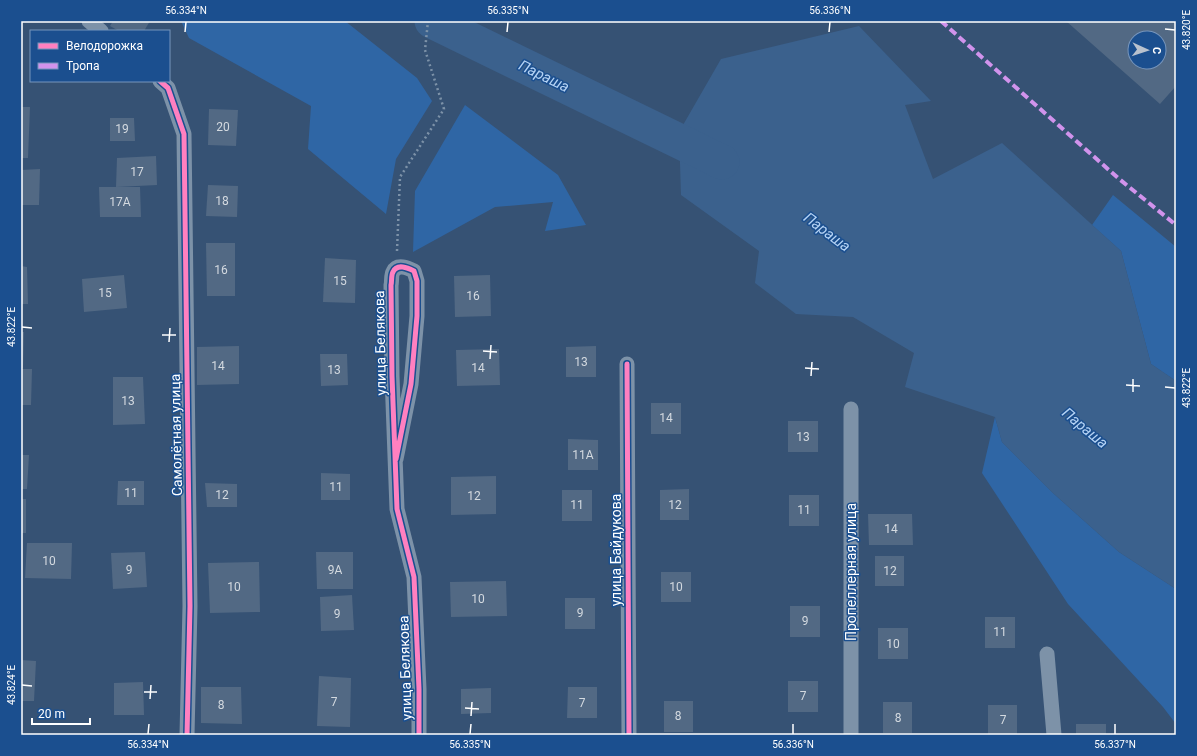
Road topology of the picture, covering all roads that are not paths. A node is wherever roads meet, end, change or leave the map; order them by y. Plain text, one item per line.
1 (89, 21) edge
2 (100, 30) edge
3 (161, 82) edge
4 (627, 364) dead end
5 (851, 409) dead end
6 (396, 459) junction
7 (1048, 654) dead end
8 (187, 735) edge
9 (419, 735) edge
10 (629, 735) edge
11 (851, 735) edge
12 (1054, 735) edge

1 - 2 street
3 - 8 street, Самолётная улица
4 - 10 street, улица Байдукова
5 - 11 street, Пропеллерная улица
6 - 6 street, улица Белякова
6 - 9 street, улица Белякова
7 - 12 street

